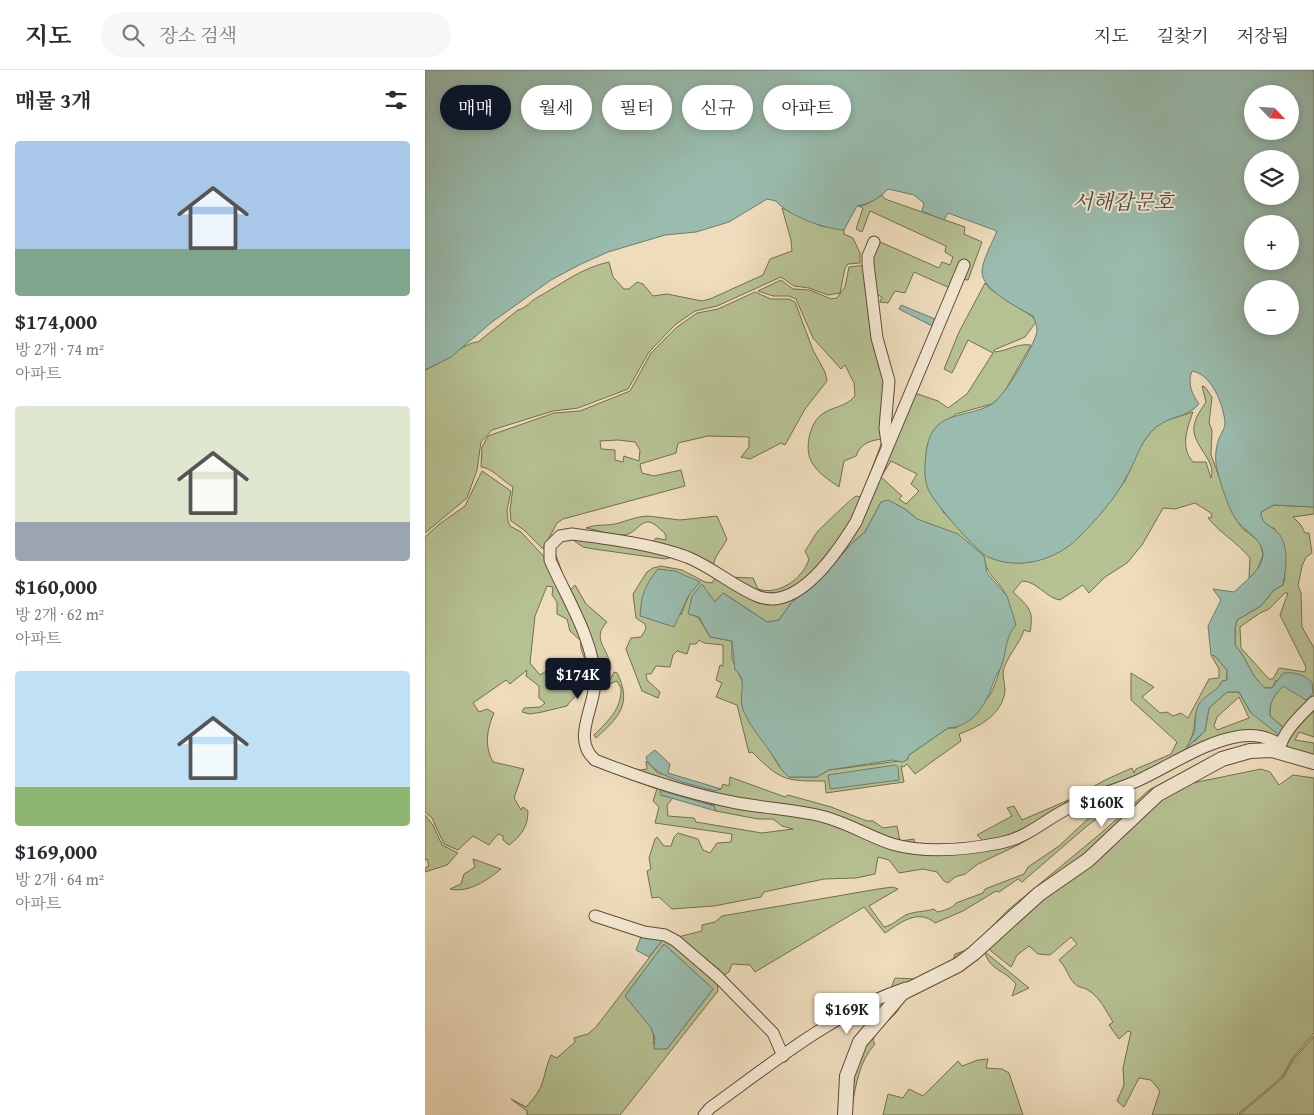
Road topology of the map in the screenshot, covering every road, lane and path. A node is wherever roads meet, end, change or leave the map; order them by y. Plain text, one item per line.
1 (874, 242) dead end
2 (964, 265) dead end
3 (887, 445) junction
4 (1314, 702) edge
5 (1280, 748) junction
6 (1314, 762) edge
7 (595, 916) dead end
8 (910, 987) junction
9 (783, 1056) junction
10 (704, 1115) edge
11 (845, 1115) edge

1 - 3 street
2 - 3 street
3 - 5 street
4 - 5 street
5 - 6 street
5 - 8 street
7 - 9 street
8 - 9 street
8 - 11 street
9 - 10 street

